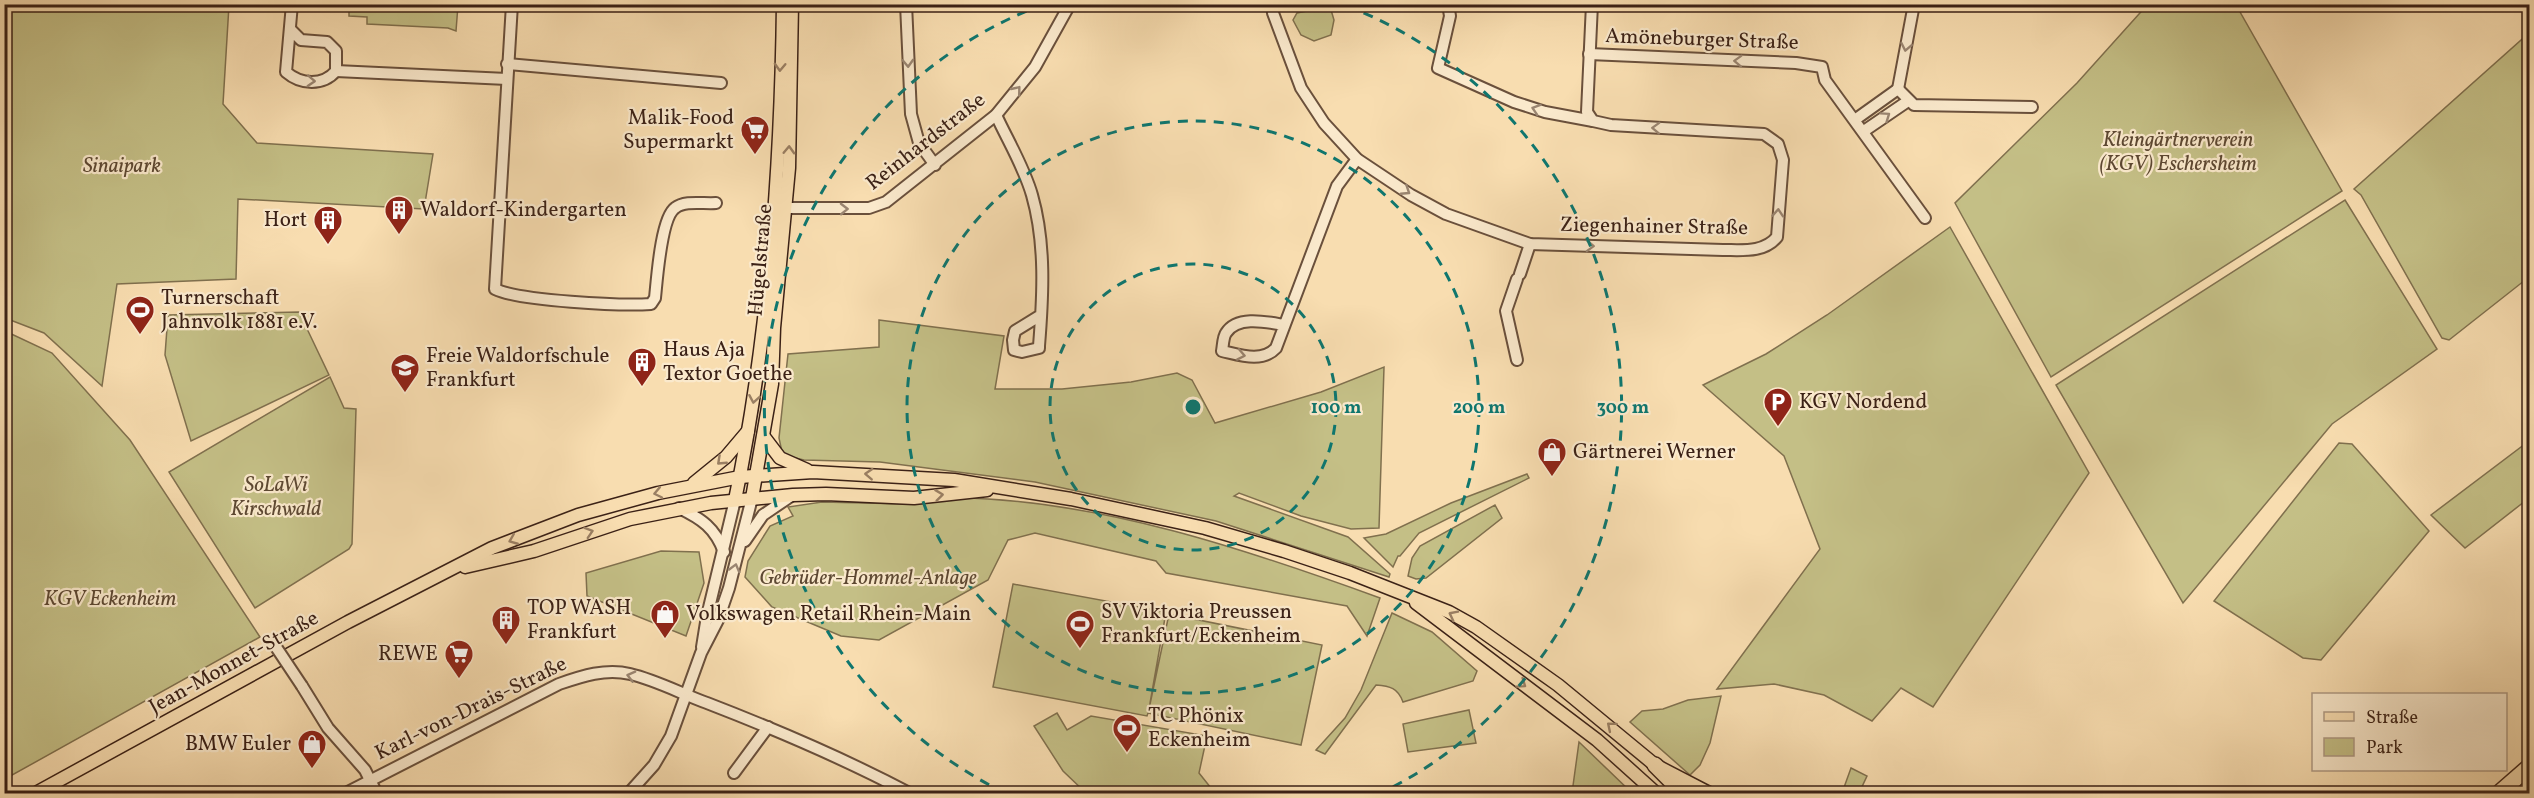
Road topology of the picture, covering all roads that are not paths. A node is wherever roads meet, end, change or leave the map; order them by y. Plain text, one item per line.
1 (292, 4) edge
2 (512, 4) edge
3 (783, 4) edge
4 (792, 4) edge
5 (906, 4) edge
6 (1070, 4) edge
7 (1272, 4) edge
8 (1448, 4) edge
9 (1592, 4) edge
10 (1914, 4) edge
11 (290, 29) junction
12 (301, 40) junction
13 (289, 48) junction
14 (1589, 54) junction
15 (507, 64) junction
16 (336, 71) junction
17 (507, 80) junction
18 (721, 82) dead end
19 (1898, 89) junction
20 (1908, 101) junction
21 (2032, 107) dead end
22 (996, 115) junction
23 (1590, 116) junction
24 (1856, 120) junction
25 (1864, 131) junction
26 (1357, 159) junction
27 (935, 165) junction
28 (776, 177) junction
29 (716, 203) dead end
30 (786, 208) junction
31 (1925, 218) dead end
32 (1530, 244) junction
33 (1041, 315) dead end
34 (1284, 325) junction
35 (1517, 360) dead end
36 (748, 430) junction
37 (764, 437) junction
38 (813, 472) junction
39 (757, 476) junction
40 (740, 477) junction
41 (689, 487) junction
42 (1000, 489) junction
43 (793, 495) junction
44 (752, 498) junction
45 (735, 500) junction
46 (679, 508) junction
47 (740, 549) junction
48 (724, 552) junction
49 (455, 569) junction
50 (1408, 597) junction
51 (274, 644) dead end
52 (701, 653) junction
53 (686, 695) junction
54 (768, 727) junction
55 (1655, 765) junction
56 (2529, 766) edge
57 (734, 773) dead end
58 (370, 780) junction
59 (908, 793) edge
60 (34, 794) edge
61 (344, 794) edge
62 (377, 794) edge
63 (627, 794) edge
64 (1656, 794) edge
65 (1684, 794) edge
66 (1711, 794) edge
67 (2498, 794) edge

1 - 11 street
2 - 15 street
3 -> 28 main road, Hügelstraße
30 -> 4 main road, Hügelstraße
5 -> 27 street
22 -> 6 street, Reinhardstraße
7 - 26 street, Ziegenhainer Straße
23 -> 8 street, Ziegenhainer Straße
9 - 14 street
10 -> 19 street
11 - 12 street
11 - 13 street
12 - 13 street
12 - 16 street
13 -> 16 street
14 - 23 street
24 -> 14 street, Amöneburger Straße
15 - 17 street
15 - 18 street
16 - 17 street
17 - 29 street
19 - 20 street
19 - 24 street
20 - 21 street
25 -> 20 street
22 - 27 street, Reinhardstraße
22 - 33 street
32 -> 23 street, Ziegenhainer Straße
24 - 25 street, Amöneburger Straße
25 - 31 street
26 -> 32 street, Ziegenhainer Straße
26 - 34 street
30 -> 27 street, Reinhardstraße
28 - 30 main road
28 -> 36 main road, Hügelstraße
30 - 37 main road, Hügelstraße
32 - 35 street, Ziegenhainer Straße
34 -> 34 street
36 - 40 main road, Hügelstraße
36 -> 41 main road
37 - 38 main road
37 - 39 main road, Hügelstraße
38 - 39 main road, Jean-Monnet-Straße
42 -> 38 main road
39 - 40 main road, Jean-Monnet-Straße
39 - 44 main road, Hügelstraße
40 - 41 main road, Jean-Monnet-Straße
40 - 45 main road, Hügelstraße
41 -> 49 main road, Jean-Monnet-Straße
43 -> 42 main road, Jean-Monnet-Straße
42 - 50 main road
43 - 44 main road, Jean-Monnet-Straße
43 - 47 street
44 - 45 main road, Jean-Monnet-Straße
44 - 47 street, Hügelstraße
45 - 46 main road, Jean-Monnet-Straße
45 - 48 street, Hügelstraße
46 - 48 street
49 -> 46 main road, Jean-Monnet-Straße
52 -> 47 street, Hügelstraße
48 - 52 street, Hügelstraße
49 - 60 main road, Jean-Monnet-Straße
55 -> 50 main road
50 -> 64 main road
51 - 58 street, bridge
52 - 53 street, Hügelstraße
53 - 54 street, Karl-von-Drais-Straße
53 -> 58 street, Karl-von-Drais-Straße
53 - 63 street, Hügelstraße
54 - 57 street
54 - 59 street, Karl-von-Drais-Straße
55 - 65 highway
55 - 66 main road
56 - 67 highway
58 - 61 street, Karl-von-Drais-Straße
58 - 62 street

